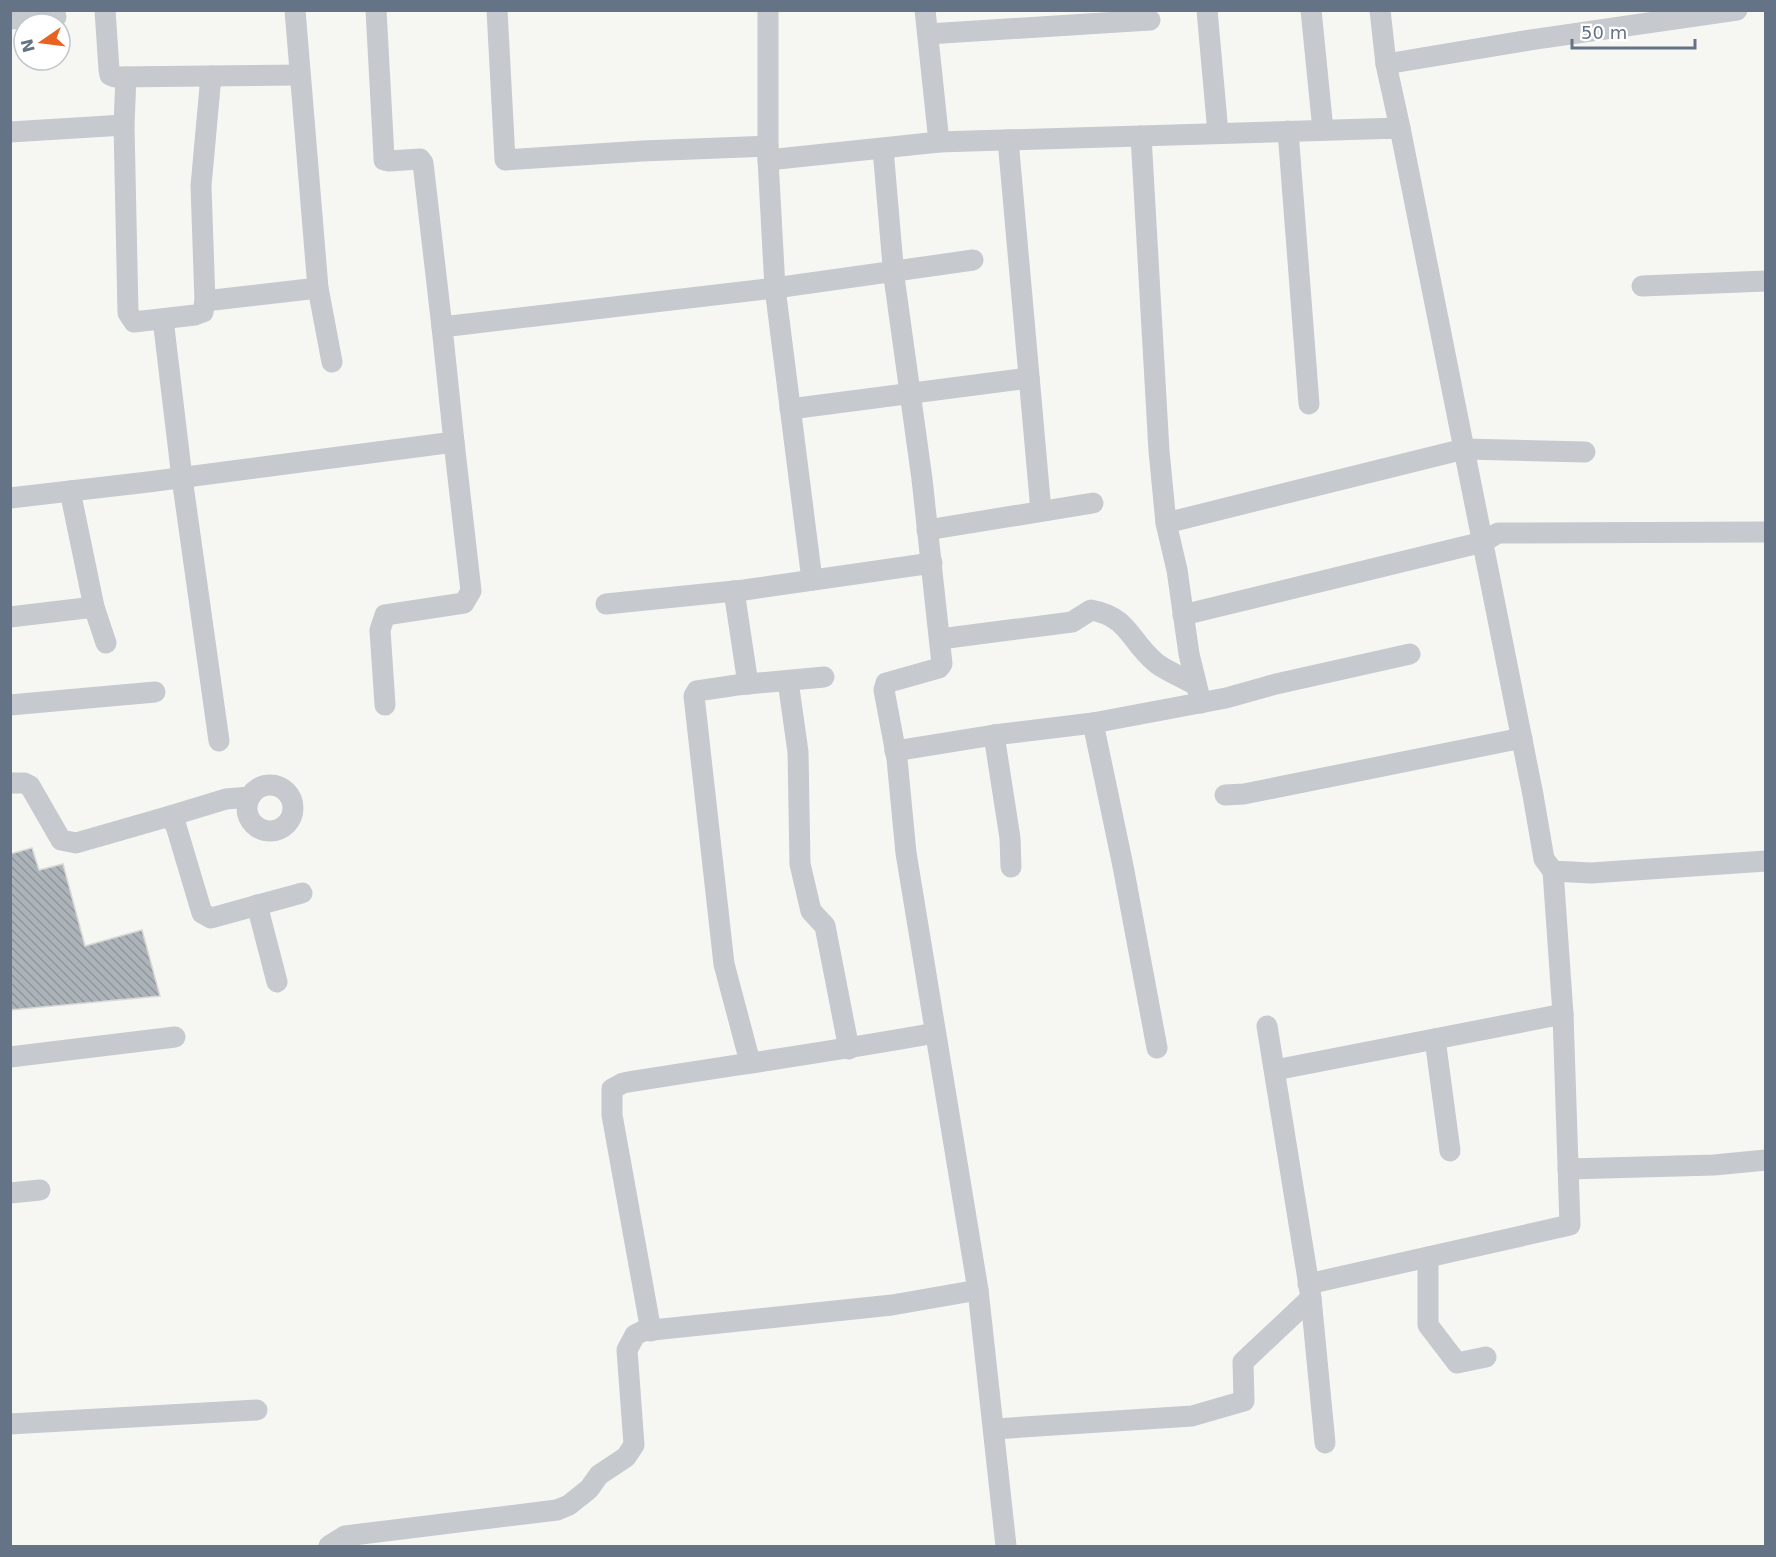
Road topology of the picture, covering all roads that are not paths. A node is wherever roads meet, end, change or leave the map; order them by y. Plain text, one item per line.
1 (105, 10) edge
2 (295, 10) edge
3 (376, 10) edge
4 (497, 10) edge
5 (768, 10) edge
6 (925, 10) edge
7 (1207, 10) edge
8 (1311, 10) edge
9 (1380, 10) edge
10 (1737, 10) edge
11 (1667, 15) edge
12 (1150, 20) dead end
13 (928, 34) junction
14 (1386, 64) junction
15 (300, 75) junction
16 (211, 76) junction
17 (126, 78) junction
18 (124, 125) junction
19 (1400, 128) junction
20 (1323, 130) junction
21 (1288, 131) junction
22 (10, 132) edge
23 (1218, 133) junction
24 (1141, 136) junction
25 (1008, 140) junction
26 (939, 142) junction
27 (883, 149) junction
28 (768, 153) junction
29 (973, 260) dead end
30 (894, 271) junction
31 (1766, 281) edge
32 (1642, 286) dead end
33 (318, 288) junction
34 (775, 288) junction
35 (205, 301) junction
36 (163, 319) junction
37 (442, 327) junction
38 (332, 362) dead end
39 (1029, 378) junction
40 (910, 393) junction
41 (1309, 404) dead end
42 (790, 409) junction
43 (454, 442) junction
44 (1464, 448) junction
45 (1585, 452) dead end
46 (182, 478) junction
47 (70, 491) junction
48 (10, 498) edge
49 (1093, 503) dead end
50 (1041, 511) junction
51 (1166, 523) junction
52 (927, 530) junction
53 (1766, 532) edge
54 (1483, 542) junction
55 (932, 563) junction
56 (812, 580) junction
57 (734, 591) junction
58 (606, 604) dead end
59 (94, 607) junction
60 (1183, 615) junction
61 (10, 617) edge
62 (940, 639) junction
63 (106, 643) dead end
64 (1410, 654) dead end
65 (824, 677) dead end
66 (788, 681) junction
67 (748, 684) junction
68 (155, 692) dead end
69 (1198, 694) junction
70 (10, 705) edge
71 (385, 705) dead end
72 (1093, 723) junction
73 (994, 735) junction
74 (1522, 738) junction
75 (219, 741) dead end
76 (895, 751) junction
77 (10, 783) edge
78 (1225, 795) dead end
79 (250, 797) dead end
80 (170, 816) junction
81 (1766, 861) edge
82 (1011, 867) dead end
83 (1553, 871) junction
84 (302, 893) dead end
85 (257, 905) junction
86 (277, 982) dead end
87 (1563, 1014) junction
88 (1267, 1026) dead end
89 (935, 1033) junction
90 (175, 1037) dead end
91 (1435, 1039) junction
92 (1157, 1048) dead end
93 (849, 1049) junction
94 (10, 1057) edge
95 (750, 1062) junction
96 (1275, 1070) junction
97 (1450, 1151) dead end
98 (1766, 1160) edge
99 (1568, 1169) junction
100 (40, 1190) dead end
101 (10, 1193) edge
102 (1428, 1257) junction
103 (978, 1290) junction
104 (1310, 1291) junction
105 (651, 1331) junction
106 (1486, 1357) dead end
107 (257, 1410) dead end
108 (10, 1424) edge
109 (994, 1429) junction
110 (1325, 1443) dead end
111 (329, 1546) edge
112 (1006, 1546) edge

1 - 17 street
2 - 15 street
3 - 37 street
4 - 28 street
5 - 28 street
6 - 13 street
7 - 23 street
8 - 20 street
9 - 14 street
10 - 11 street
11 - 14 street
12 - 13 street
13 - 26 street
14 - 19 street
15 - 16 street
15 - 33 street
16 - 17 street
16 - 35 street
17 - 18 street
18 - 22 street
18 - 36 street
19 - 20 street
19 - 44 street
20 - 21 street
21 - 23 street
21 - 41 street
23 - 24 street
24 - 25 street
24 - 51 street
25 - 26 street
25 - 39 street
26 - 27 street
27 - 28 street
27 - 30 street
28 - 34 street
29 - 30 street
30 - 34 street
30 - 40 street
31 - 32 street
33 - 35 street
33 - 38 street
34 - 37 street
34 - 42 street
35 - 36 street
36 - 46 street
37 - 43 street
39 - 40 street
39 - 50 street
40 - 42 street
40 - 52 street
42 - 56 street
43 - 46 street
43 - 71 street
44 - 45 street
44 - 51 street
44 - 54 street
46 - 47 street
46 - 75 street
47 - 48 street
47 - 59 street
49 - 50 street
50 - 52 street
51 - 60 street
52 - 55 street
53 - 54 street
54 - 60 street
54 - 74 street
55 - 56 street
55 - 62 street
56 - 57 street
57 - 58 street
57 - 67 street
59 - 61 street
59 - 63 street
60 - 69 street
62 - 69 street
62 - 76 street
64 - 69 street
65 - 66 street
66 - 67 street
66 - 93 street
67 - 95 street
68 - 70 street
69 - 72 street
72 - 73 street
72 - 92 street
73 - 76 street
73 - 82 street
74 - 78 street
74 - 83 street
76 - 89 street
77 - 80 street
79 - 80 street
80 - 85 street
81 - 83 street
83 - 87 street
84 - 85 street
85 - 86 street
87 - 91 street
87 - 99 street
88 - 96 street
89 - 93 street
89 - 103 street
90 - 94 street
91 - 96 street
91 - 97 street
93 - 95 street
95 - 105 street
96 - 104 street
98 - 99 street
99 - 102 street
100 - 101 street
102 - 104 street
102 - 106 street
103 - 105 street
103 - 109 street
104 - 109 street
104 - 110 street
105 - 111 street
107 - 108 street
109 - 112 street

